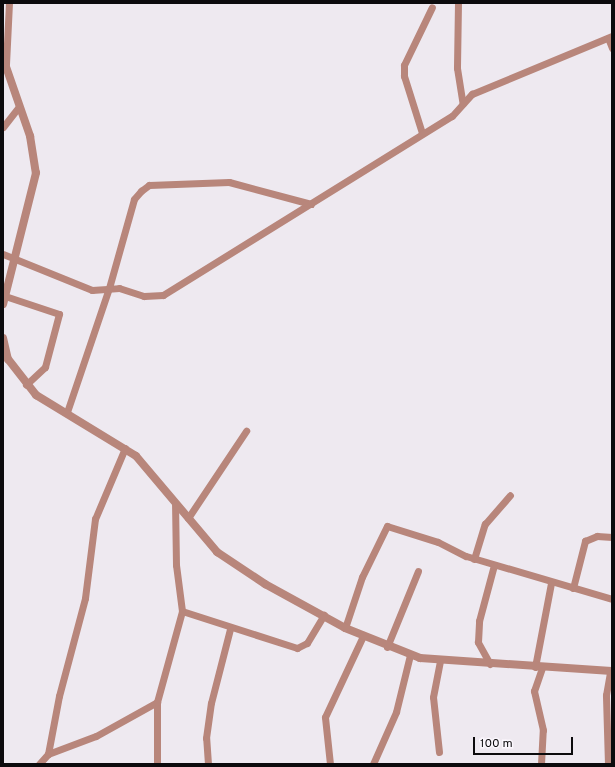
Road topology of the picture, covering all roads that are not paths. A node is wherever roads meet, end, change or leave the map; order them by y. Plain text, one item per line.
1 (8, 3) edge
2 (458, 3) edge
3 (432, 7) dead end
4 (610, 37) edge
5 (612, 48) edge
6 (5, 61) edge
7 (463, 104) junction
8 (18, 108) junction
9 (3, 127) edge
10 (422, 133) junction
11 (311, 204) junction
12 (3, 254) edge
13 (16, 259) junction
14 (109, 288) junction
15 (4, 300) edge
16 (3, 338) edge
17 (26, 385) junction
18 (67, 412) junction
19 (246, 431) dead end
20 (125, 448) junction
21 (510, 495) dead end
22 (175, 504) junction
23 (188, 518) junction
24 (612, 537) edge
25 (474, 559) junction
26 (494, 565) junction
27 (418, 571) dead end
28 (551, 583) junction
29 (573, 588) junction
30 (612, 599) edge
31 (182, 611) junction
32 (324, 615) junction
33 (345, 628) junction
34 (230, 629) junction
35 (363, 636) junction
36 (387, 647) junction
37 (410, 655) junction
38 (440, 660) junction
39 (490, 664) junction
40 (538, 667) junction
41 (611, 672) edge
42 (157, 702) junction
43 (439, 752) dead end
44 (48, 754) junction
45 (38, 764) edge
46 (157, 764) edge
47 (208, 764) edge
48 (330, 764) edge
49 (373, 764) edge
50 (541, 764) edge
51 (608, 764) edge

1 - 6 street
2 - 7 street
3 - 10 street
4 - 5 street
4 - 7 street
6 - 8 street
7 - 10 street
8 - 9 street
8 - 13 street
10 - 11 street
11 - 14 street
11 - 14 street
12 - 13 street
13 - 14 street
13 - 15 street
14 - 18 street
15 - 17 street
16 - 17 street
17 - 18 street
18 - 20 street
19 - 23 street
20 - 22 street
20 - 44 street
21 - 25 street
22 - 23 street
22 - 31 street
23 - 32 street
24 - 29 street
25 - 26 street
25 - 33 street
26 - 28 street
26 - 39 street
27 - 36 street
28 - 29 street
28 - 40 street
29 - 30 street
31 - 34 street
31 - 42 street
32 - 33 street
32 - 34 street
33 - 35 street
34 - 47 street
35 - 36 street
35 - 48 street
36 - 37 street
37 - 38 street
37 - 49 street
38 - 39 street
38 - 43 street
39 - 40 street
40 - 41 street
40 - 50 street
41 - 51 street
42 - 44 street
42 - 46 street
44 - 45 street

